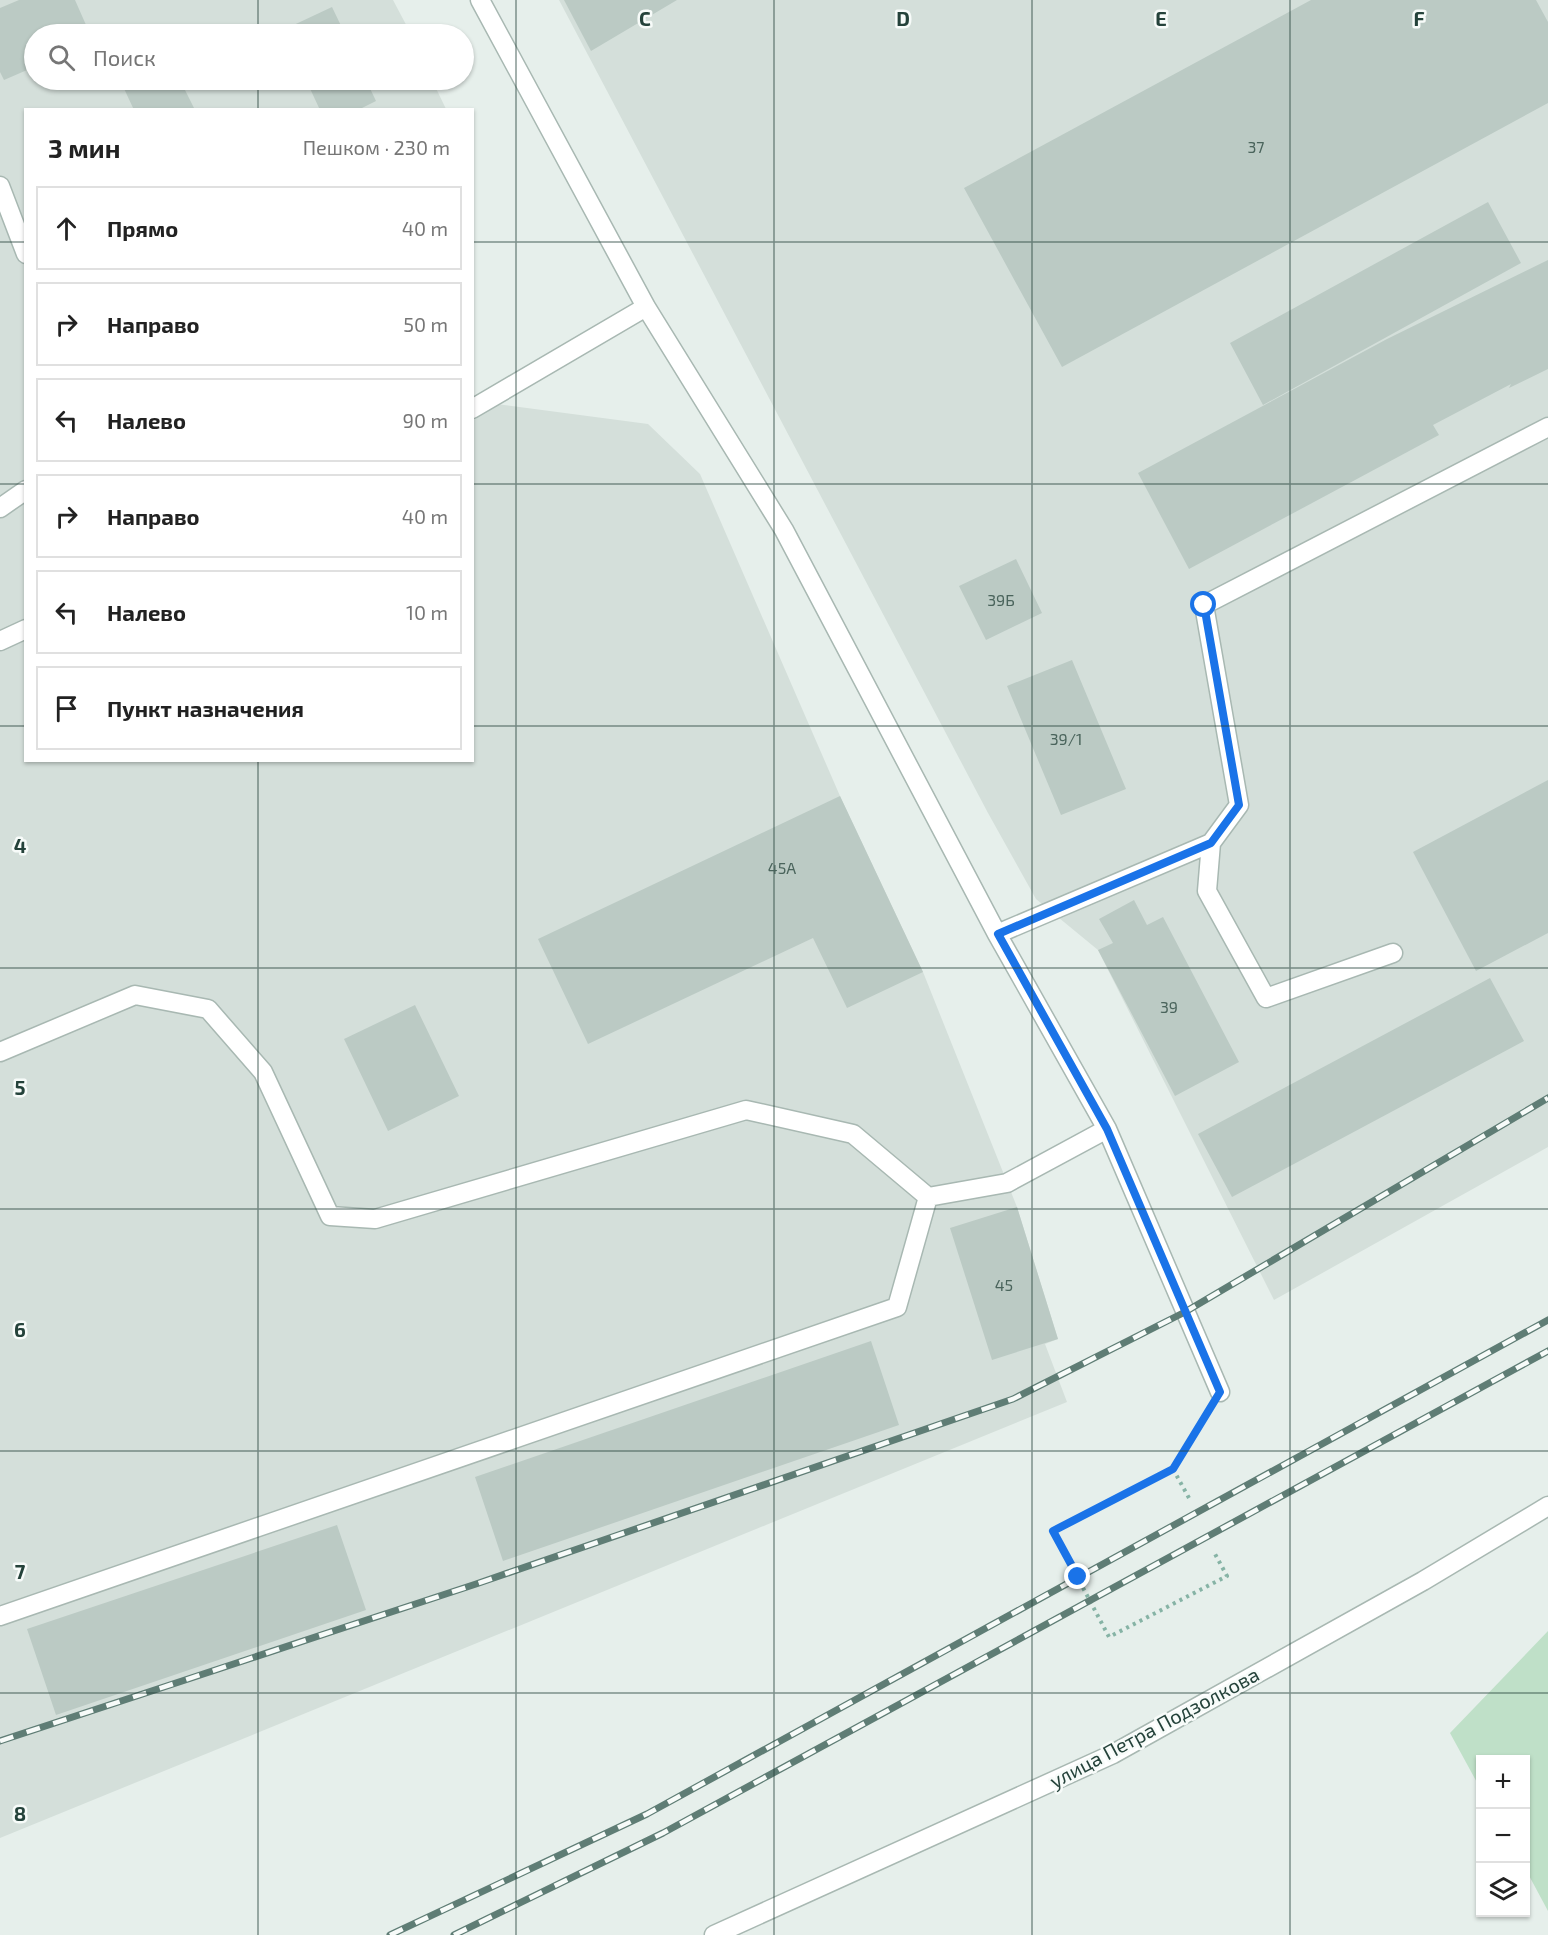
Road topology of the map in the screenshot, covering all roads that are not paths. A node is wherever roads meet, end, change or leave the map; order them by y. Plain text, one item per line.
1 (480, 0) edge
2 (0, 186) edge
3 (24, 249) edge
4 (646, 307) junction
5 (474, 408) edge
6 (1548, 427) edge
7 (24, 491) edge
8 (0, 508) edge
9 (24, 630) edge
10 (0, 640) edge
11 (1211, 843) junction
12 (998, 934) junction
13 (1393, 952) dead end
14 (0, 1052) edge
15 (1107, 1129) junction
16 (928, 1197) junction
17 (1220, 1392) road end
18 (1548, 1506) edge
19 (0, 1616) edge
20 (714, 1935) edge

1 - 4 street
2 - 3 street
4 - 5 street
4 - 12 street
6 - 11 street
7 - 8 street
9 - 10 street
11 - 12 street
11 - 13 street
12 - 15 street
14 - 16 street
15 - 16 street
15 - 17 street
16 - 19 street
18 - 20 street, улица Петра Подзолкова

